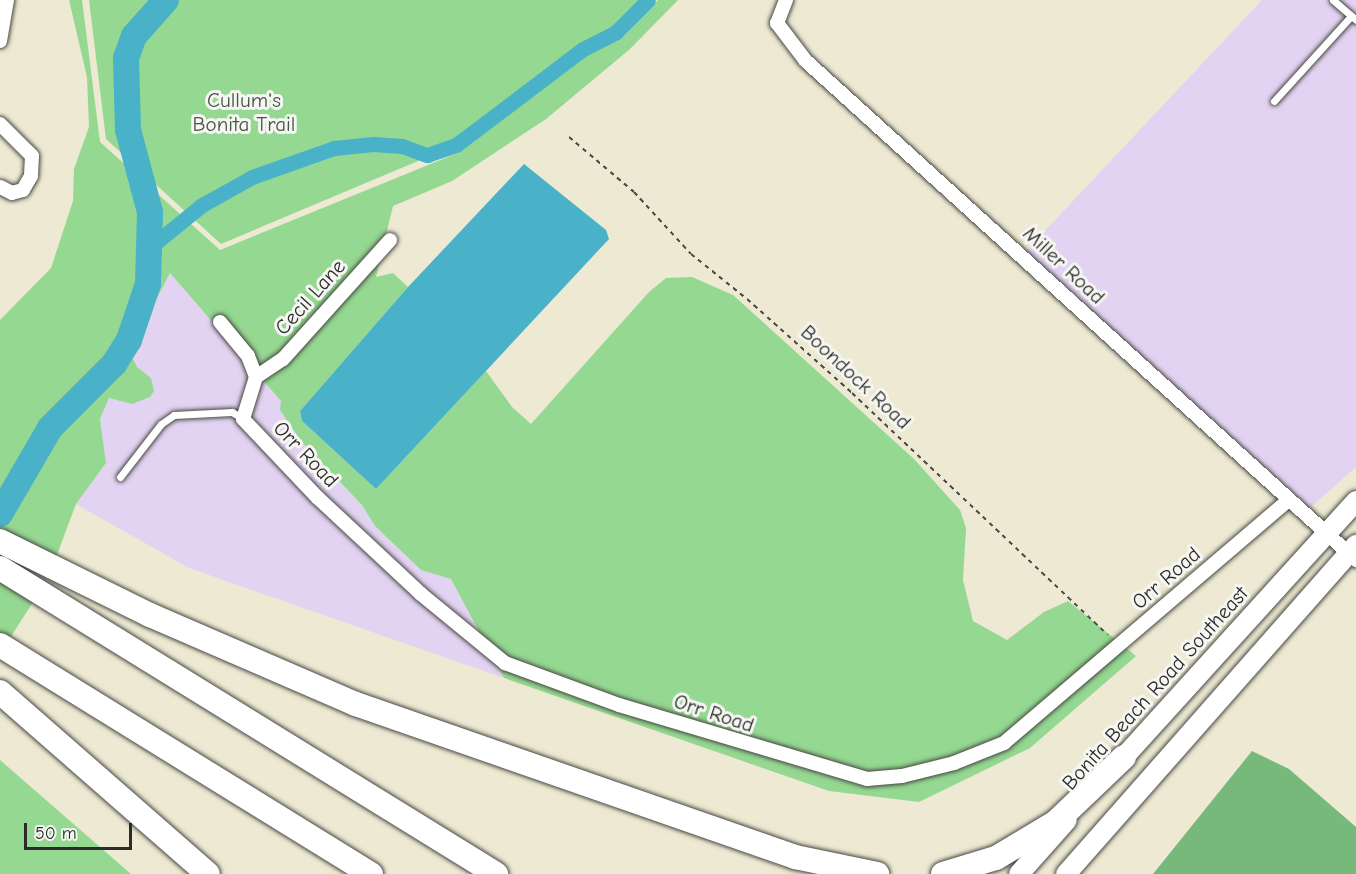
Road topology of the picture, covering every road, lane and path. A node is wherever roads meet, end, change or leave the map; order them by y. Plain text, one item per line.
1 (8, 0) edge
2 (786, 0) edge
3 (1333, 0) edge
4 (1354, 18) edge
5 (0, 41) edge
6 (1274, 101) dead end
7 (0, 124) edge
8 (569, 138) dead end
9 (0, 187) edge
10 (390, 240) dead end
11 (220, 322) dead end
12 (256, 376) junction
13 (243, 419) junction
14 (120, 477) dead end
15 (1289, 500) junction
16 (1356, 501) edge
17 (1326, 534) junction
18 (0, 541) edge
19 (1354, 553) edge
20 (0, 568) edge
21 (0, 645) edge
22 (1119, 645) junction
23 (0, 692) edge
24 (1124, 757) junction
25 (795, 857) junction
26 (208, 874) edge
27 (371, 874) edge
28 (496, 874) edge
29 (851, 874) edge
30 (877, 874) edge
31 (943, 874) edge
32 (1019, 874) edge
33 (1066, 874) edge

1 - 5 street
2 - 15 street, Miller Road
3 - 4 lane
4 - 6 lane
7 - 9 street
8 - 22 path, Boondock Road
10 - 12 street, Cecil Lane
11 - 12 street
12 - 13 street, Orr Road
13 - 14 lane
13 - 22 street, Orr Road
15 - 17 street, Miller Road
15 - 22 street, Orr Road
16 - 17 street, Bonita Beach Road Southeast
17 - 19 street, Miller Road
17 - 24 street, Bonita Beach Road Southeast
18 - 25 highway
19 - 33 street
20 - 28 highway
21 - 27 highway
23 - 26 highway
24 - 31 highway
24 - 32 street, Bonita Beach Road Southeast
25 - 29 highway
25 - 30 highway

